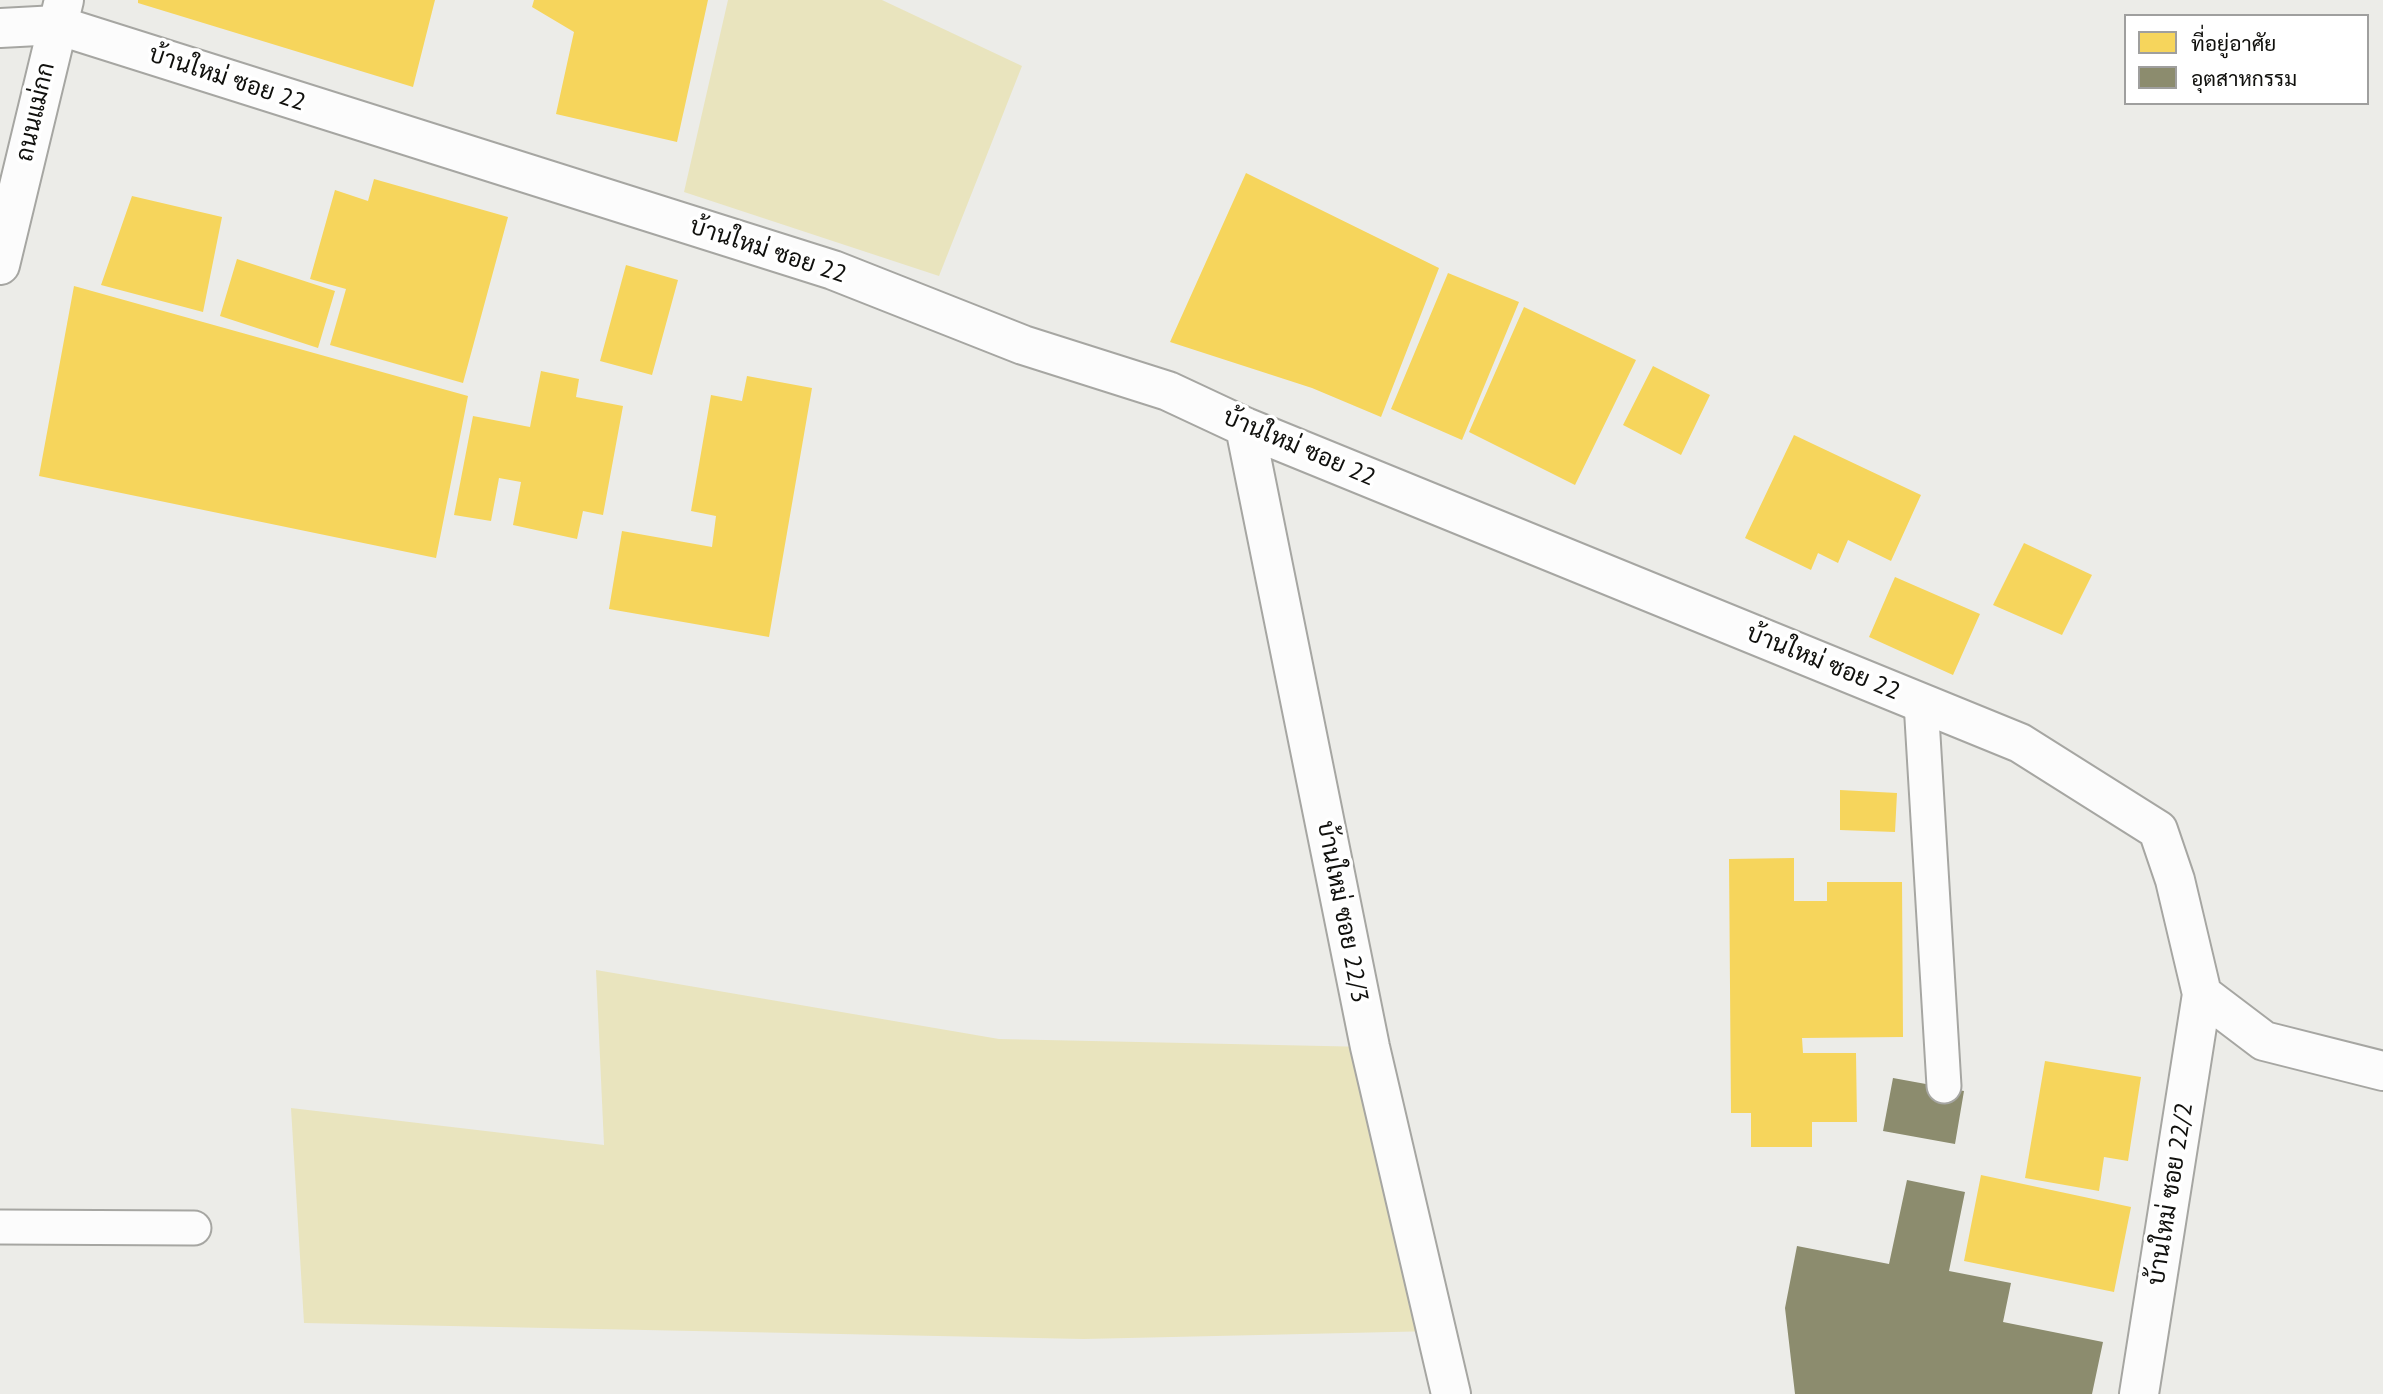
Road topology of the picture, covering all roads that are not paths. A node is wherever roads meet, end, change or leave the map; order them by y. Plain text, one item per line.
1 (60, 13) edge
2 (0, 28) edge
3 (0, 265) edge
4 (1245, 427) junction
5 (1920, 702) junction
6 (2203, 994) junction
7 (2383, 1072) edge
8 (1944, 1086) dead end
9 (0, 1227) edge
10 (194, 1228) dead end
11 (1451, 1394) edge
12 (2139, 1394) edge

1 - 2 street
1 - 3 street, ถนนแม่กก
1 - 4 street, บ้านใหม่ ซอย 22
4 - 5 street, บ้านใหม่ ซอย 22
4 - 11 street, บ้านใหม่ ซอย 22/3
5 - 6 street, บ้านใหม่ ซอย 22
5 - 8 lane
6 - 7 street
6 - 12 street, บ้านใหม่ ซอย 22/2
9 - 10 lane

